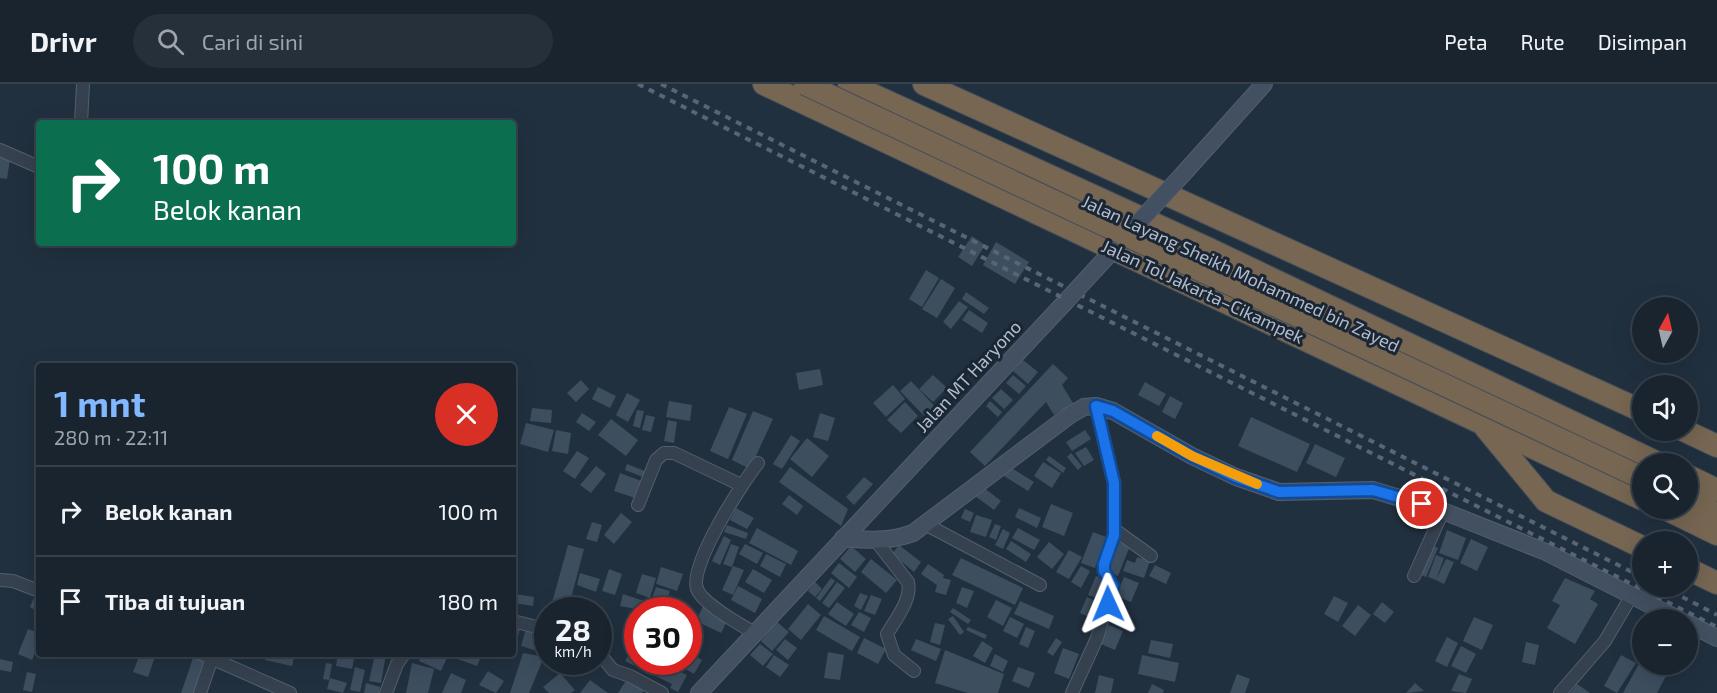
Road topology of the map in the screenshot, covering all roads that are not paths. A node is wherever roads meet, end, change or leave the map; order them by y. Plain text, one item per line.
1 (83, 84) edge
2 (764, 84) edge
3 (805, 84) edge
4 (839, 84) edge
5 (849, 84) edge
6 (924, 84) edge
7 (1264, 84) edge
8 (81, 120) edge
9 (0, 150) edge
10 (36, 166) edge
11 (1096, 406) junction
12 (1632, 406) edge
13 (1481, 422) junction
14 (1698, 437) edge
15 (1717, 446) edge
16 (1637, 453) edge
17 (1632, 458) edge
18 (758, 463) dead end
19 (1632, 473) edge
20 (1698, 481) edge
21 (741, 485) junction
22 (1698, 489) edge
23 (1717, 490) edge
24 (1632, 494) edge
25 (1717, 498) edge
26 (638, 505) dead end
27 (1698, 505) edge
28 (1443, 511) junction
29 (1717, 514) edge
30 (1686, 519) edge
31 (927, 525) junction
32 (1114, 530) junction
33 (1717, 534) edge
34 (843, 538) junction
35 (876, 541) junction
36 (1632, 542) edge
37 (1151, 556) dead end
38 (1698, 574) edge
39 (1414, 576) dead end
40 (0, 580) edge
41 (1717, 583) edge
42 (1040, 585) dead end
43 (36, 590) edge
44 (1632, 595) joint
45 (1636, 597) edge
46 (1659, 609) edge
47 (516, 622) edge
48 (534, 626) edge
49 (1698, 628) edge
50 (754, 633) junction
51 (1717, 638) edge
52 (207, 657) edge
53 (209, 657) edge
54 (402, 657) edge
55 (612, 670) edge
56 (914, 671) dead end
57 (200, 693) edge
58 (290, 693) edge
59 (386, 693) edge
60 (662, 693) edge
61 (699, 693) edge
62 (1072, 693) edge
63 (1560, 693) edge

1 - 8 street
2 - 13 highway, Jalan Tol Jakarta–Cikampek
3 - 19 highway, Jalan Layang Sheikh Mohammed bin Zayed, bridge
4 - 17 highway, Jalan Layang Sheikh Mohammed bin Zayed
5 - 16 highway
6 - 12 highway
7 - 34 street, Jalan MT Haryono, bridge
9 - 10 street
11 - 28 street
11 - 31 street
11 - 32 street
13 - 24 highway, Jalan Tol Jakarta–Cikampek
13 - 36 highway
14 - 15 highway
18 - 21 street
20 - 23 highway
21 - 26 street
21 - 50 street
22 - 25 highway
27 - 29 highway
28 - 39 street
28 - 44 street
30 - 33 highway
31 - 35 street
31 - 42 street
32 - 37 street
32 - 62 street
34 - 35 street
34 - 50 street, Jalan MT Haryono
35 - 56 street
38 - 41 highway
40 - 43 street
44 - 63 street
45 - 46 street
47 - 48 street
49 - 51 street
50 - 61 street, Jalan MT Haryono
52 - 57 street
53 - 58 street
54 - 59 street
55 - 60 street

